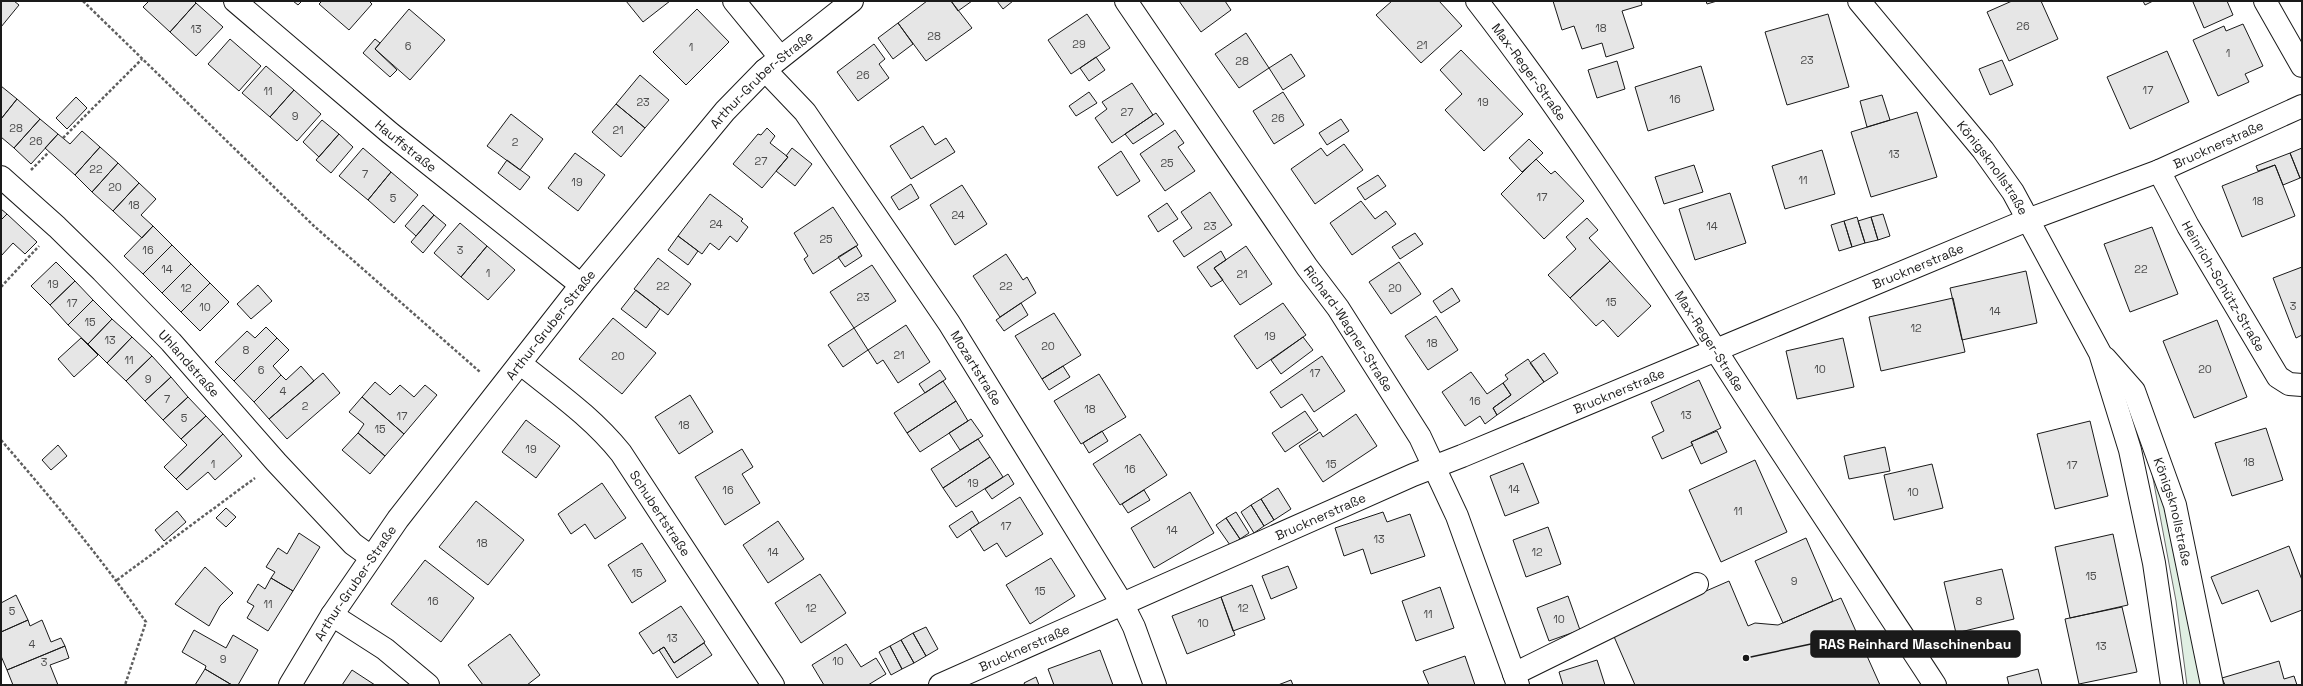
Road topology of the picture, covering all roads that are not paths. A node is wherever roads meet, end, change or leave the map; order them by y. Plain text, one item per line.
1 (235, 1) edge
2 (734, 1) edge
3 (852, 1) edge
4 (1126, 1) edge
5 (1477, 1) edge
6 (1858, 1) edge
7 (2265, 1) edge
8 (773, 64) junction
9 (2302, 66) edge
10 (2302, 106) edge
11 (2159, 171) junction
12 (1, 177) edge
13 (2030, 219) junction
14 (581, 285) junction
15 (1716, 350) junction
16 (2100, 353) junction
17 (521, 364) junction
18 (2302, 385) edge
19 (1434, 466) junction
20 (371, 557) junction
21 (1697, 584) dead end
22 (1123, 605) junction
23 (332, 615) junction
24 (1516, 680) edge
25 (290, 685) edge
26 (428, 685) edge
27 (773, 685) edge
28 (940, 685) edge
29 (1155, 685) edge
30 (1935, 685) edge
31 (2172, 685) edge
32 (2212, 685) edge

1 - 14 street, Hauffstraße
2 - 8 street, Mozartstraße
3 - 8 street, Arthur-Gruber-Straße
4 - 19 street, Richard-Wagner-Straße
5 - 15 street, Max-Reger-Straße
6 - 13 street, Königsknollstraße
7 - 9 street
8 - 14 street, Arthur-Gruber-Straße
8 - 22 street, Mozartstraße
10 - 11 street, Brucknerstraße
11 - 13 street, Brucknerstraße
11 - 18 street, Heinrich-Schütz-Straße
12 - 20 street, Uhlandstraße
13 - 15 street, Brucknerstraße
13 - 16 street, Königsknollstraße
14 - 17 street, Arthur-Gruber-Straße
15 - 19 street, Brucknerstraße
15 - 30 street, Max-Reger-Straße
16 - 31 street, Königsknollstraße
16 - 32 street, Königsknollstraße
17 - 20 street, Arthur-Gruber-Straße
17 - 27 street, Schubertstraße
19 - 22 street, Brucknerstraße
19 - 24 street, Richard-Wagner-Straße
20 - 23 street, Arthur-Gruber-Straße
21 - 24 street
22 - 28 street, Brucknerstraße
22 - 29 street, Mozartstraße
23 - 25 street, Arthur-Gruber-Straße
23 - 26 street

